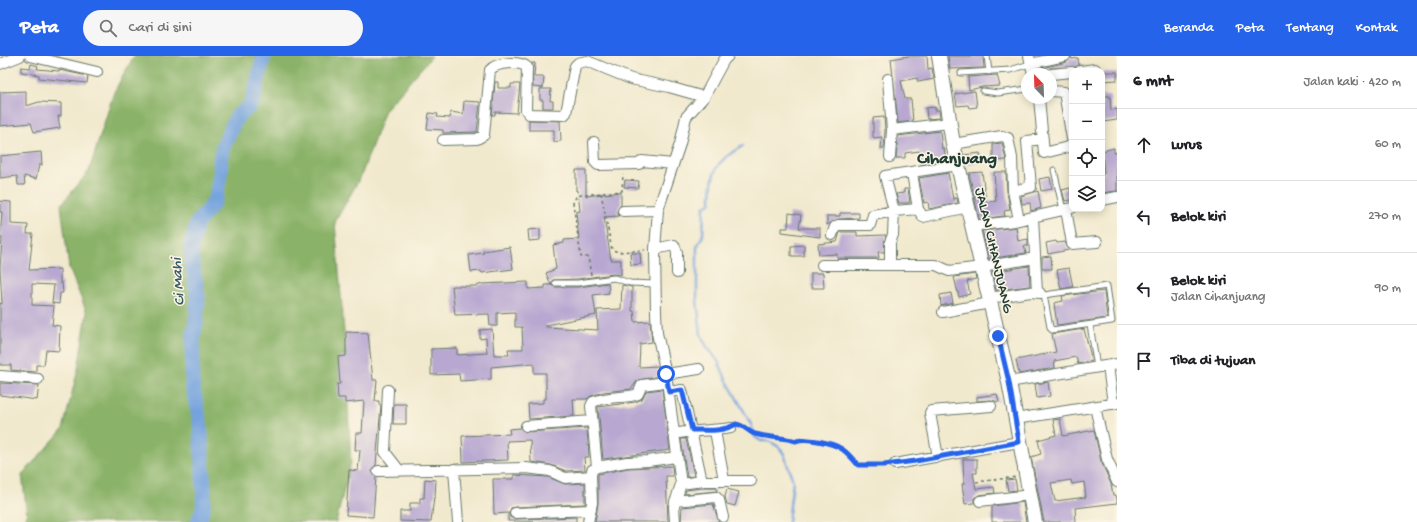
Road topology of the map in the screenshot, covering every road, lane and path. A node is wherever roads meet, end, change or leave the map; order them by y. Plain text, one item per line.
1 (20, 56) edge
2 (30, 56) edge
3 (728, 56) edge
4 (939, 56) edge
5 (987, 56) edge
6 (1065, 56) edge
7 (0, 64) edge
8 (1030, 65) edge
9 (97, 72) dead end
10 (961, 72) dead end
11 (989, 72) junction
12 (1069, 72) edge
13 (1057, 73) edge
14 (888, 79) dead end
15 (1021, 90) edge
16 (983, 91) dead end
17 (1057, 92) edge
18 (704, 97) junction
19 (1040, 104) edge
20 (1069, 121) edge
21 (949, 123) junction
22 (892, 130) junction
23 (1043, 139) junction
24 (443, 140) dead end
25 (594, 142) dead end
26 (953, 144) junction
27 (1069, 147) edge
28 (890, 157) dead end
29 (624, 164) junction
30 (673, 164) junction
31 (958, 165) junction
32 (1054, 170) dead end
33 (912, 173) junction
34 (1013, 191) junction
35 (601, 193) junction
36 (1117, 197) edge
37 (1105, 199) edge
38 (968, 207) junction
39 (918, 209) junction
40 (1067, 209) edge
41 (658, 210) junction
42 (894, 210) junction
43 (624, 211) dead end
44 (1033, 216) junction
45 (1019, 220) junction
46 (972, 226) junction
47 (832, 236) dead end
48 (1096, 242) dead end
49 (655, 250) junction
50 (1035, 258) junction
51 (890, 264) junction
52 (822, 265) dead end
53 (982, 268) junction
54 (677, 273) dead end
55 (592, 279) dead end
56 (555, 283) dead end
57 (655, 284) junction
58 (1041, 293) junction
59 (989, 301) junction
60 (943, 312) dead end
61 (1090, 324) junction
62 (1112, 365) edge
63 (1097, 367) junction
64 (699, 369) dead end
65 (0, 376) edge
66 (38, 380) dead end
67 (1009, 382) junction
68 (667, 383) junction
69 (388, 390) dead end
70 (1115, 403) edge
71 (990, 406) dead end
72 (1095, 407) junction
73 (1015, 419) junction
74 (592, 420) junction
75 (526, 426) dead end
76 (731, 428) joint
77 (692, 430) junction
78 (714, 431) junction
79 (673, 434) junction
80 (1019, 442) junction
81 (676, 457) junction
82 (938, 457) junction
83 (894, 464) joint
84 (598, 467) junction
85 (454, 469) junction
86 (399, 470) junction
87 (378, 471) dead end
88 (1026, 475) junction
89 (591, 476) junction
90 (724, 480) junction
91 (751, 480) dead end
92 (702, 481) junction
93 (976, 482) dead end
94 (1117, 482) edge
95 (681, 484) junction
96 (1030, 495) junction
97 (675, 501) junction
98 (980, 501) dead end
99 (591, 510) junction
100 (515, 513) dead end
101 (723, 517) dead end
102 (458, 522) edge
103 (588, 522) edge
104 (675, 522) edge
105 (1036, 522) edge

1 - 7 street
2 - 9 street
3 - 18 street
4 - 21 main road, JALAN CIHANJUANG
5 - 11 lane
6 - 8 street
8 - 11 lane
10 - 11 lane
12 - 13 street
14 - 22 street
15 - 16 lane
17 - 20 street
18 - 24 street
18 - 30 street
19 - 23 street
21 - 22 street
21 - 26 main road, JALAN CIHANJUANG
22 - 28 street
23 - 27 street
23 - 34 street
25 - 29 street
26 - 31 main road, JALAN CIHANJUANG
26 - 34 street
29 - 30 street
29 - 35 path
30 - 41 street
31 - 33 street
31 - 38 main road, JALAN CIHANJUANG
32 - 40 lane
33 - 39 street
33 - 42 street
34 - 45 street
35 - 49 path
35 - 55 path
36 - 37 street
38 - 39 street
38 - 46 main road, JALAN CIHANJUANG
39 - 42 street
40 - 44 street
40 - 48 street
41 - 43 street
41 - 49 street
42 - 47 street
42 - 51 street
44 - 45 street
44 - 50 street
45 - 46 street
46 - 53 main road, JALAN CIHANJUANG
49 - 54 street
49 - 57 street
50 - 53 street
50 - 58 street
51 - 52 street
51 - 53 street
53 - 59 main road, JALAN CIHANJUANG
56 - 57 lane
57 - 68 street
58 - 59 street
58 - 61 lane
58 - 61 lane
59 - 60 street
59 - 67 main road, JALAN CIHANJUANG
61 - 63 lane
62 - 63 street
62 - 70 street
63 - 67 street
64 - 68 street
65 - 66 street
67 - 73 main road, JALAN CIHANJUANG
68 - 74 street
68 - 77 street
68 - 79 street
69 - 86 street
70 - 72 street
71 - 82 street
72 - 73 street
72 - 94 street
73 - 80 main road, JALAN CIHANJUANG
74 - 75 street
74 - 84 street
76 - 78 street
76 - 83 path
77 - 78 street
77 - 79 street
77 - 92 street
78 - 90 street
79 - 81 street
80 - 82 street
80 - 88 main road, JALAN CIHANJUANG
81 - 84 street
81 - 95 street
82 - 83 street
84 - 89 street
85 - 86 street
85 - 89 street
85 - 102 street
86 - 87 street
88 - 93 path
88 - 96 main road, JALAN CIHANJUANG
89 - 99 street
90 - 91 street
90 - 92 street
92 - 95 street
95 - 97 street
96 - 98 street
96 - 105 main road, JALAN CIHANJUANG
97 - 101 street
97 - 104 street
99 - 100 street
99 - 103 street

